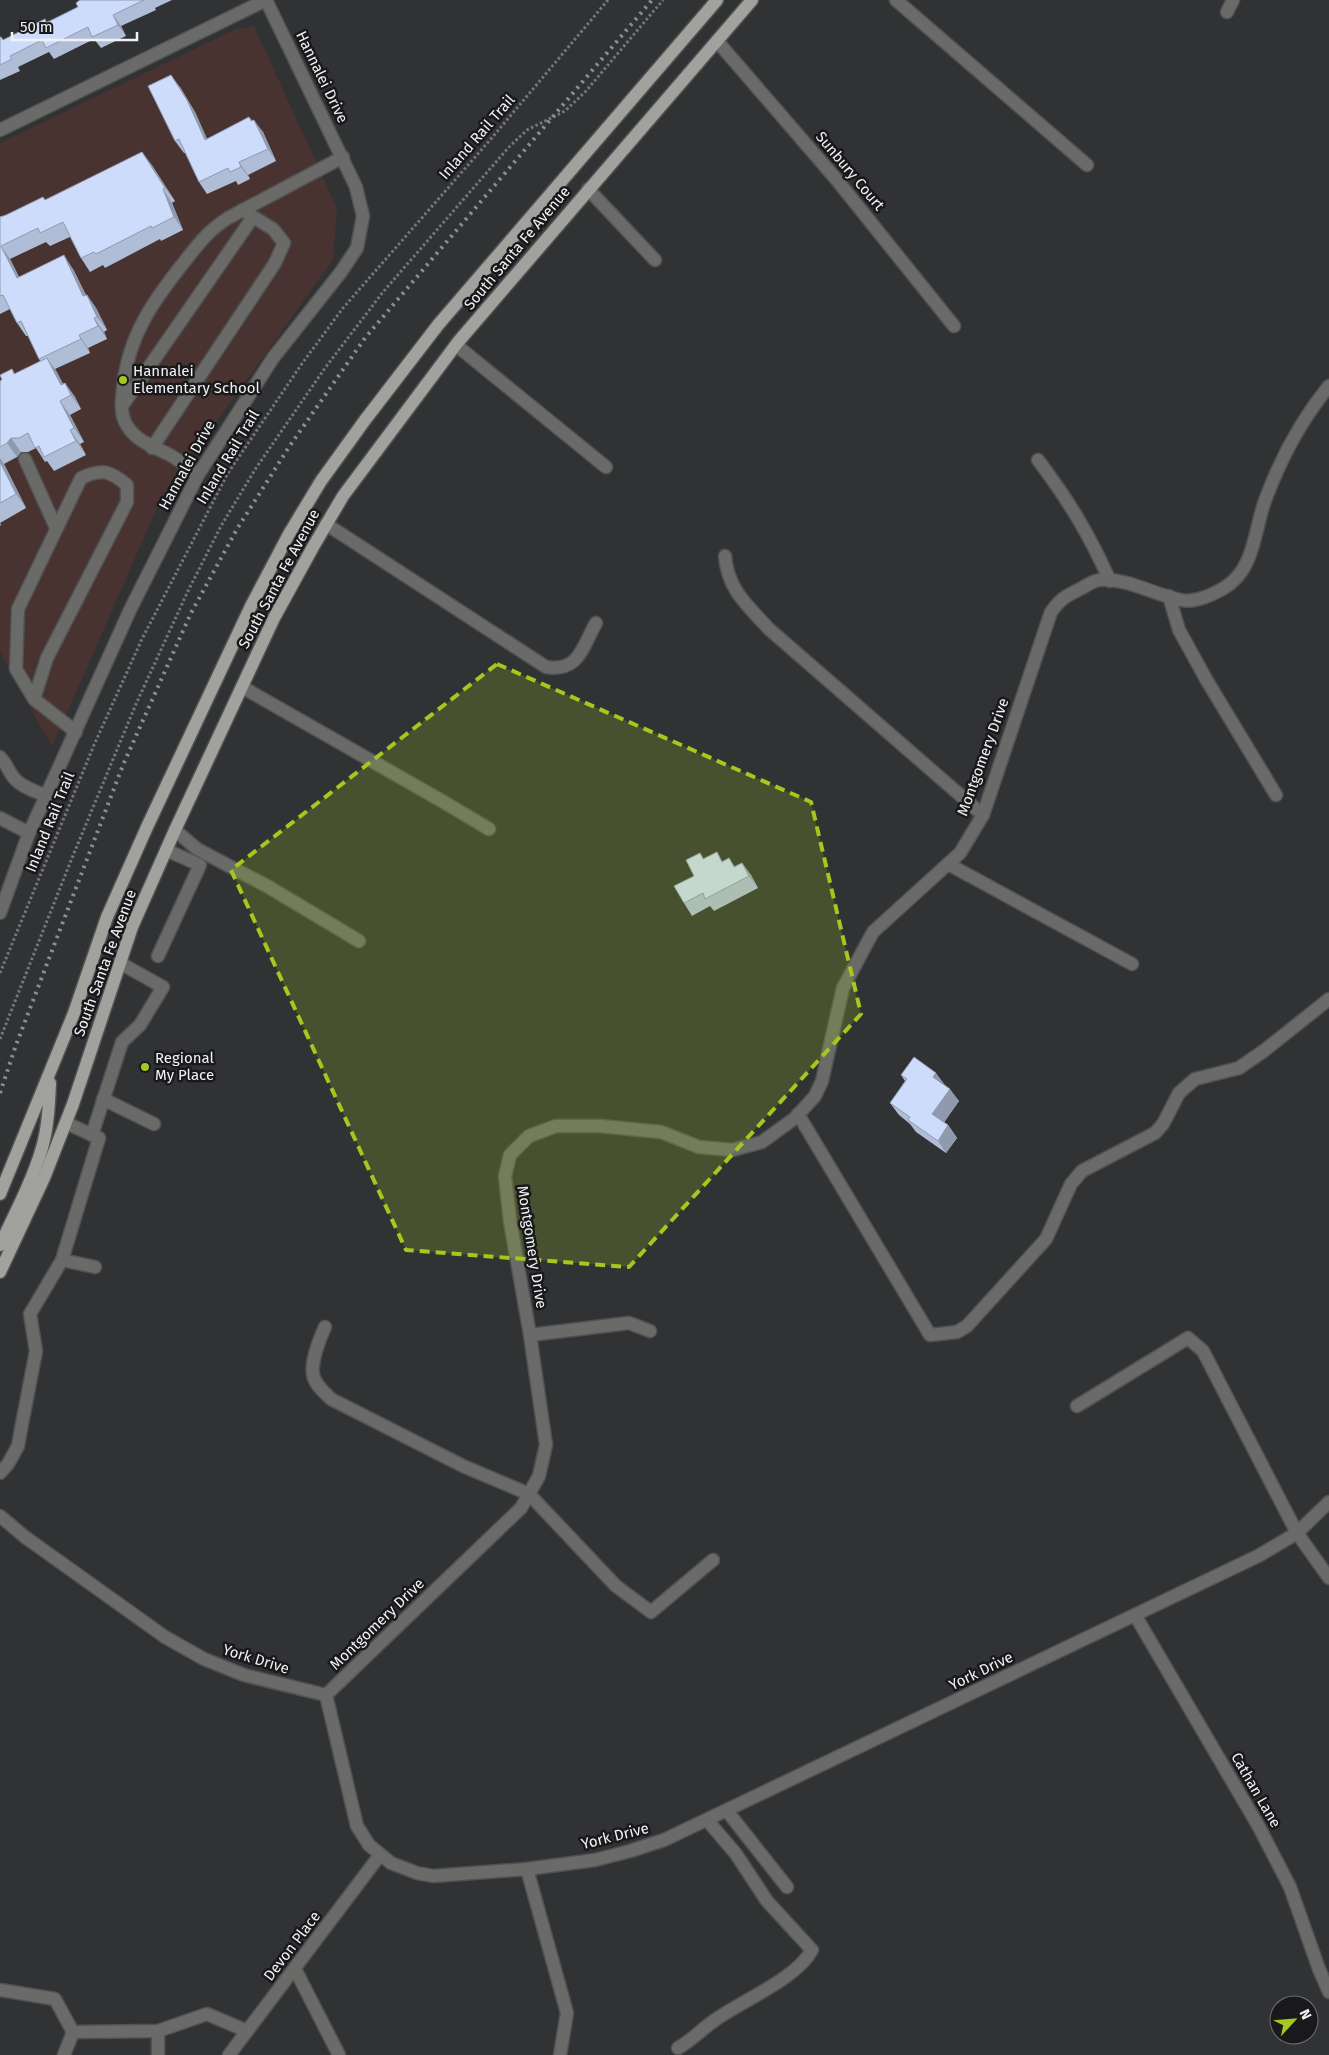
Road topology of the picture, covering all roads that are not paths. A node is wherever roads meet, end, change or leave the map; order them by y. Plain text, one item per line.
1 (266, 0) edge
2 (717, 0) edge
3 (752, 0) edge
4 (896, 0) edge
5 (1233, 0) edge
6 (1227, 12) dead end
7 (717, 41) junction
8 (0, 130) edge
9 (343, 157) junction
10 (1087, 165) dead end
11 (588, 189) junction
12 (242, 210) junction
13 (253, 217) junction
14 (655, 260) dead end
15 (954, 326) dead end
16 (456, 345) junction
17 (1329, 386) edge
18 (121, 407) junction
19 (152, 448) junction
20 (25, 459) dead end
21 (1038, 460) dead end
22 (606, 467) dead end
23 (198, 475) junction
24 (326, 524) junction
25 (56, 528) junction
26 (725, 556) dead end
27 (1110, 581) junction
28 (1169, 596) junction
29 (596, 623) dead end
30 (242, 687) junction
31 (34, 699) junction
32 (76, 732) junction
33 (0, 757) edge
34 (1276, 795) dead end
35 (46, 796) junction
36 (983, 815) junction
37 (0, 818) edge
38 (489, 829) dead end
39 (175, 830) junction
40 (30, 833) junction
41 (166, 850) junction
42 (948, 864) junction
43 (0, 913) edge
44 (359, 942) dead end
45 (158, 956) dead end
46 (120, 963) junction
47 (1132, 964) dead end
48 (1329, 999) edge
49 (50, 1073) junction
50 (104, 1099) junction
51 (798, 1114) junction
52 (66, 1123) junction
53 (154, 1124) dead end
54 (92, 1135) junction
55 (0, 1194) edge
56 (0, 1244) edge
57 (62, 1260) junction
58 (95, 1267) dead end
59 (0, 1272) edge
60 (325, 1327) dead end
61 (650, 1331) dead end
62 (530, 1335) junction
63 (1077, 1406) dead end
64 (0, 1473) edge
65 (529, 1494) junction
66 (1329, 1502) edge
67 (0, 1516) edge
68 (1297, 1533) junction
69 (713, 1560) dead end
70 (1329, 1578) edge
71 (1135, 1615) junction
72 (326, 1695) junction
73 (727, 1810) junction
74 (707, 1820) junction
75 (380, 1856) junction
76 (527, 1869) junction
77 (787, 1888) dead end
78 (295, 1969) junction
79 (0, 1990) edge
80 (1329, 1992) edge
81 (158, 2031) junction
82 (247, 2031) junction
83 (73, 2032) junction
84 (678, 2048) dead end
85 (64, 2055) edge
86 (158, 2055) edge
87 (229, 2055) edge
88 (339, 2055) edge
89 (560, 2055) edge

1 - 8 street
1 - 9 street, Hannalei Drive
2 - 49 main road, South Santa Fe Avenue
3 - 7 main road, South Santa Fe Avenue
4 - 10 street
5 - 6 street
7 - 11 main road, South Santa Fe Avenue
7 - 15 street, Sunbury Court
9 - 12 street
9 - 23 street, Hannalei Drive
11 - 14 street
11 - 16 main road, South Santa Fe Avenue
12 - 13 street
12 - 18 street
13 - 18 street
13 - 19 street
16 - 22 street
16 - 24 main road, South Santa Fe Avenue
17 - 28 street, Montgomery Drive
18 - 19 street
19 - 23 street
20 - 25 street
21 - 27 street
23 - 32 street, Hannalei Drive
24 - 29 street
24 - 30 main road, South Santa Fe Avenue
25 - 31 street
25 - 31 street
26 - 36 street
27 - 28 street, Montgomery Drive
27 - 36 street, Montgomery Drive
28 - 34 street
30 - 38 street
30 - 39 main road, South Santa Fe Avenue
31 - 32 street
32 - 35 street, Hannalei Drive
33 - 35 street
35 - 40 street, Hannalei Drive
36 - 42 street, Montgomery Drive
37 - 40 street
39 - 41 main road, South Santa Fe Avenue
39 - 44 street
40 - 43 street, Hannalei Drive
41 - 45 street
41 - 46 main road, South Santa Fe Avenue
42 - 47 street
42 - 51 street, Montgomery Drive
46 - 50 street
46 - 52 main road, South Santa Fe Avenue
48 - 51 street
49 - 55 main road, South Santa Fe Avenue
49 - 56 main road
50 - 53 street
50 - 54 street
51 - 62 street, Montgomery Drive
52 - 54 street
52 - 59 main road, South Santa Fe Avenue
54 - 57 street
57 - 58 street
57 - 64 street
60 - 65 street
61 - 62 street
62 - 65 street, Montgomery Drive
63 - 68 street
65 - 69 street
65 - 72 street, Montgomery Drive
66 - 68 street, York Drive
67 - 72 street, York Drive
68 - 70 street
68 - 71 street, York Drive
71 - 73 street, York Drive
71 - 80 street, Cathan Lane
72 - 75 street, York Drive
73 - 74 street, York Drive
73 - 77 street
74 - 76 street, York Drive
74 - 84 street
75 - 76 street, York Drive
75 - 78 street, Devon Place
76 - 89 street
78 - 82 street, Devon Place
78 - 88 street
79 - 83 street
81 - 82 street
81 - 83 street
81 - 86 street
82 - 87 street, Devon Place
83 - 85 street

